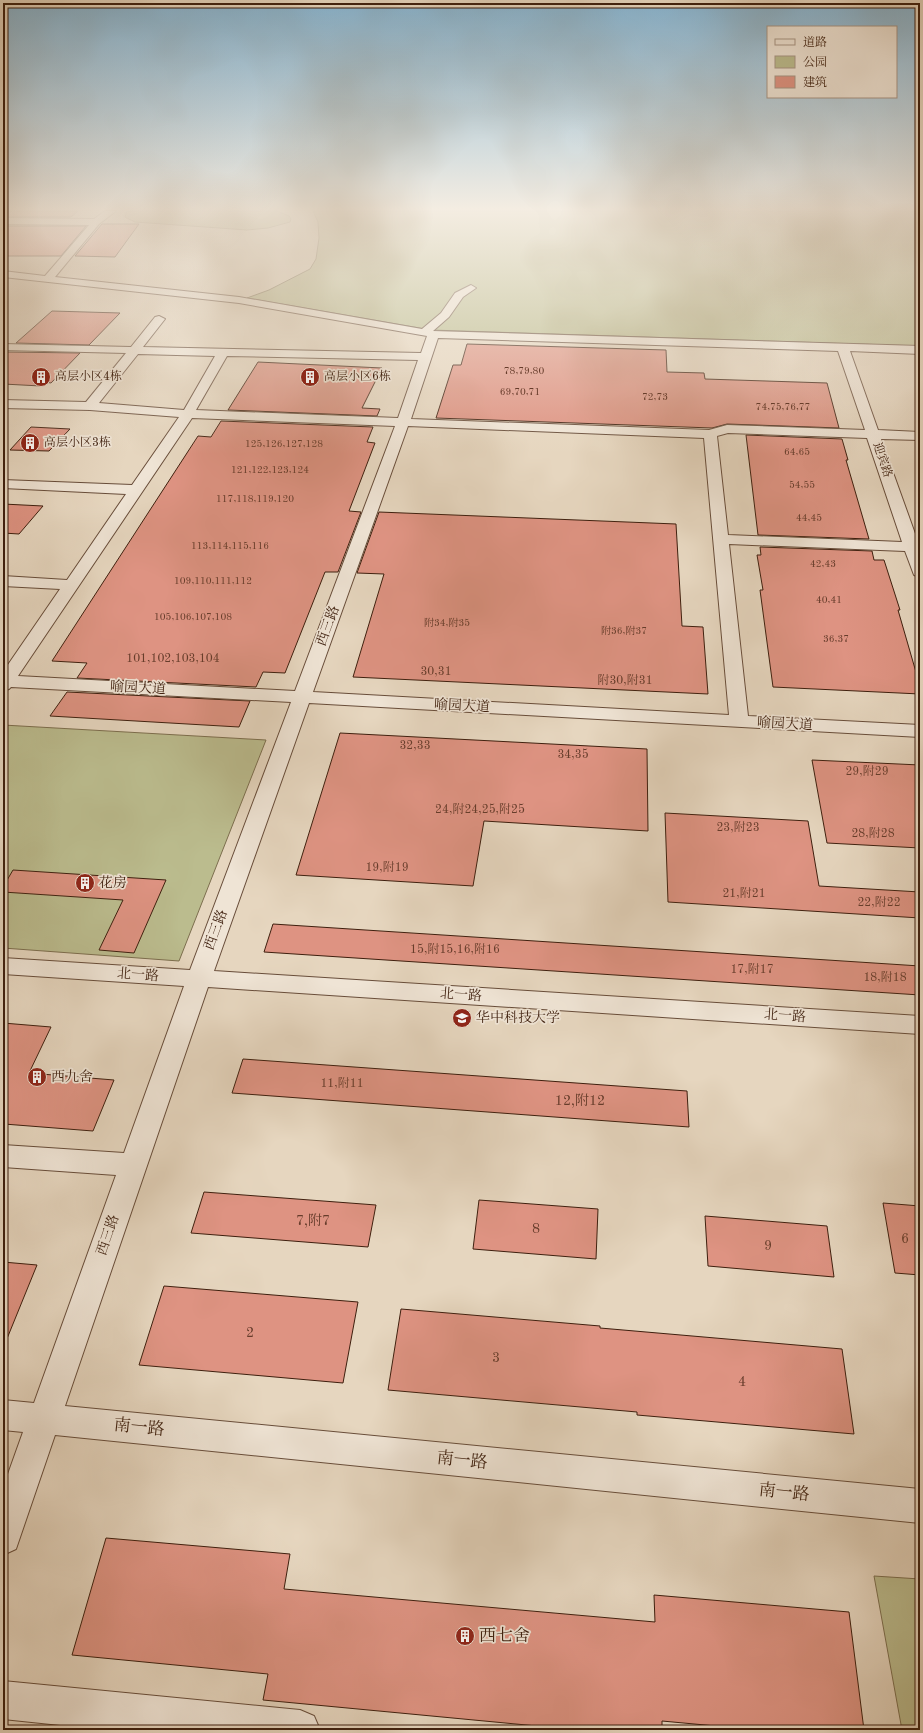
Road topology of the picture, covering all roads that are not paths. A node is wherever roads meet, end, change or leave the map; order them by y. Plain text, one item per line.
1 (165, 292) edge
2 (464, 292) edge
3 (159, 319) dead end
4 (429, 333) junction
5 (3, 347) edge
6 (843, 347) junction
7 (136, 350) junction
8 (920, 350) edge
9 (223, 352) junction
10 (426, 357) junction
11 (3, 404) edge
12 (90, 406) junction
13 (188, 414) junction
14 (403, 422) junction
15 (710, 434) junction
16 (873, 434) junction
17 (920, 436) edge
18 (3, 484) edge
19 (136, 490) junction
20 (721, 539) junction
21 (916, 547) edge
22 (920, 572) edge
23 (3, 581) edge
24 (71, 585) junction
25 (4, 682) edge
26 (302, 697) junction
27 (739, 721) junction
28 (920, 731) edge
29 (3, 966) edge
30 (199, 979) junction
31 (920, 1025) edge
32 (3, 1156) edge
33 (133, 1165) junction
34 (3, 1415) edge
35 (44, 1419) junction
36 (920, 1506) edge
37 (3, 1537) edge
38 (3, 1700) edge
39 (161, 1723) edge
40 (300, 1730) edge

1 - 4 street
2 - 4 street
3 - 7 street
4 - 6 street
4 - 10 street, 西三路
5 - 7 street
6 - 8 street
6 - 16 street, 迎宾路
7 - 9 street
7 - 12 street
9 - 10 street
9 - 13 street
10 - 14 street, 西三路
11 - 12 street
12 - 13 street
13 - 14 street
13 - 19 street
14 - 15 street
14 - 26 street, 西三路
15 - 16 street
15 - 20 street
16 - 17 street
16 - 21 street, 迎宾路
18 - 19 street
19 - 24 street
20 - 21 street
20 - 27 street
21 - 22 street, 迎宾路
23 - 24 street
24 - 25 street
25 - 26 street, 喻园大道
26 - 27 street, 喻园大道
26 - 30 street, 西三路
27 - 28 street, 喻园大道
29 - 30 street, 北一路
30 - 31 street, 北一路
30 - 33 street, 西三路
32 - 33 street
33 - 35 street, 西三路
34 - 35 street, 南一路
35 - 36 street, 南一路
35 - 37 street, 西三路
38 - 39 street
39 - 40 street

